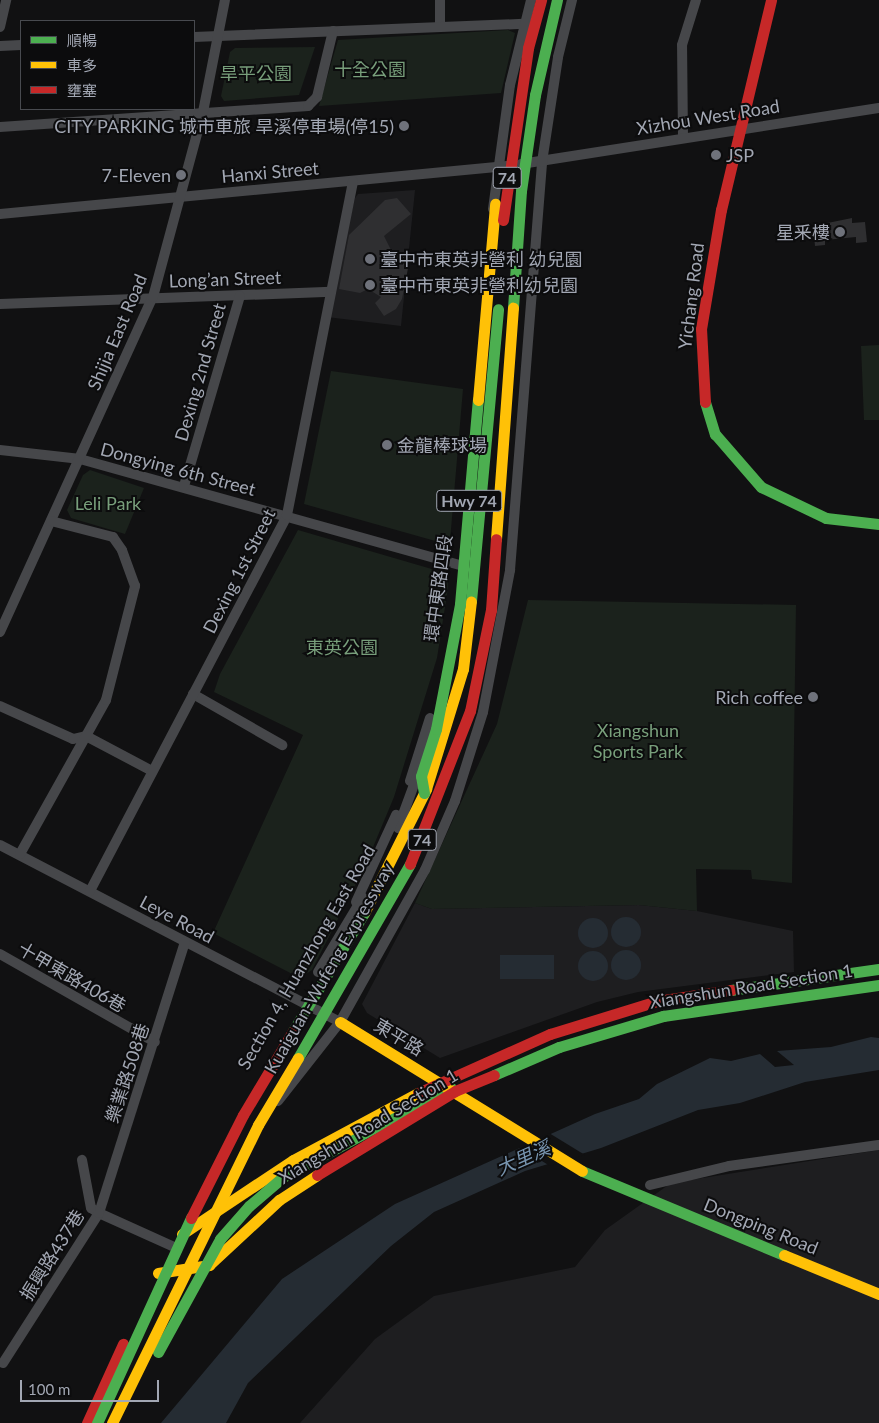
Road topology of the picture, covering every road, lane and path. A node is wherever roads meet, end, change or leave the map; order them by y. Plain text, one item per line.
1 (6, 0) edge
2 (226, 0) edge
3 (440, 0) edge
4 (531, 0) edge
5 (541, 0) edge
6 (557, 0) edge
7 (572, 0) edge
8 (696, 0) edge
9 (771, 0) edge
10 (524, 24) junction
11 (440, 25) junction
12 (0, 27) edge
13 (333, 31) junction
14 (217, 36) junction
15 (195, 37) edge
16 (20, 45) edge
17 (0, 46) edge
18 (879, 108) edge
19 (204, 112) junction
20 (0, 127) edge
21 (739, 128) junction
22 (683, 138) junction
23 (542, 162) junction
24 (501, 167) junction
25 (353, 181) junction
26 (180, 196) junction
27 (495, 204) junction
28 (0, 214) edge
29 (331, 292) junction
30 (240, 296) junction
31 (153, 297) junction
32 (0, 304) edge
33 (0, 450) edge
34 (80, 459) junction
35 (184, 486) junction
36 (288, 515) junction
37 (51, 521) junction
38 (879, 524) edge
39 (460, 565) junction
40 (4, 611) edge
41 (0, 632) edge
42 (193, 694) junction
43 (0, 706) edge
44 (86, 736) junction
45 (282, 745) dead end
46 (152, 771) junction
47 (424, 793) junction
48 (0, 845) edge
49 (20, 854) junction
50 (90, 891) junction
51 (343, 930) junction
52 (185, 942) junction
53 (0, 954) edge
54 (879, 969) edge
55 (879, 985) edge
56 (301, 1002) junction
57 (340, 1022) junction
58 (155, 1042) junction
59 (448, 1086) junction
60 (466, 1098) joint
61 (879, 1145) edge
62 (82, 1160) dead end
63 (213, 1161) junction
64 (650, 1185) dead end
65 (99, 1213) junction
66 (174, 1242) junction
67 (158, 1273) junction
68 (879, 1294) edge
69 (3, 1363) dead end
70 (87, 1423) edge
71 (97, 1423) edge
72 (112, 1423) edge
73 (119, 1423) edge

1 - 12 street
2 - 14 street, Shijia East Road
3 - 11 street
4 - 10 street, Section 4, Huanzhong East Road
5 - 47 main road, Kuaiguan-Wufeng Expressway / 74, bridge
6 - 72 main road, Kuaiguan-Wufeng Expressway / 74, bridge
7 - 23 street, Section 4, Huanzhong East Road
8 - 22 street
9 - 21 main road, Yichang Road
10 - 11 street
10 - 24 street, Section 4, Huanzhong East Road
11 - 13 street
13 - 14 street
13 - 19 street
14 - 15 street
14 - 19 street, Shijia East Road
16 - 17 street
18 - 21 street, Xizhou West Road
19 - 20 street
19 - 26 street, Shijia East Road
21 - 22 street, Xizhou West Road
21 - 38 main road, Yichang Road
22 - 23 street, Xizhou West Road
23 - 24 street, Hanxi Street
23 - 57 street, Section 4, Huanzhong East Road
24 - 25 street, Hanxi Street
24 - 27 street, Section 4, Huanzhong East Road
25 - 26 street, Hanxi Street
25 - 29 street, Dexing 1st Street
26 - 28 street, Hanxi Street
26 - 31 street, Shijia East Road
27 - 39 street, 環中東路四段
27 - 47 main road, Hwy 74, bridge
27 - 51 street, Section 4, Huanzhong East Road
29 - 30 street, Long’an Street
29 - 36 street, Dexing 1st Street
30 - 31 street, Long’an Street
30 - 35 street, Dexing 2nd Street
31 - 32 street, Long’an Street
31 - 34 street, Shijia East Road
33 - 34 street, Dongying 6th Street
34 - 35 street, Dongying 6th Street
34 - 37 street, Shijia East Road
35 - 36 street, Dongying 6th Street
36 - 39 street, Dongying 6th Street
36 - 42 street, Dexing 1st Street
37 - 40 street, Shijia East Road
37 - 44 street
39 - 51 street, 環中東路四段
40 - 41 street, Shijia East Road
42 - 45 street
42 - 46 street, Dexing 1st Street
43 - 44 street
44 - 46 street
44 - 49 street
46 - 50 street, Dexing 1st Street
47 - 71 main road, Kuaiguan-Wufeng Expressway / 74, bridge
48 - 49 street, Leye Road
49 - 50 street, Leye Road
50 - 52 street, Leye Road
51 - 56 street, Section 4, Huanzhong East Road
52 - 56 street, Leye Road
52 - 58 street, 樂業路508巷
53 - 58 street, 十甲東路406巷
54 - 59 main road, Xiangshun Road Section 1
55 - 59 main road, Xiangshun Road Section 1
56 - 57 street, Leye Road
56 - 63 street, Section 4, Huanzhong East Road
57 - 59 main road, 東平路
57 - 63 street, Section 4, Huanzhong East Road
58 - 65 street, 樂業路508巷
59 - 60 main road, 東平路
59 - 66 main road, Xiangshun Road Section 1
59 - 67 main road, Xiangshun Road Section 1
59 - 73 main road, bridge
60 - 68 main road, Dongping Road
61 - 64 street
62 - 65 street, 振興路437巷
63 - 66 main road, Section 4, Huanzhong East Road
65 - 66 street
65 - 69 street, 振興路437巷
66 - 67 main road, Section 4, Huanzhong East Road
67 - 70 main road, Section 4, Huanzhong East Road

